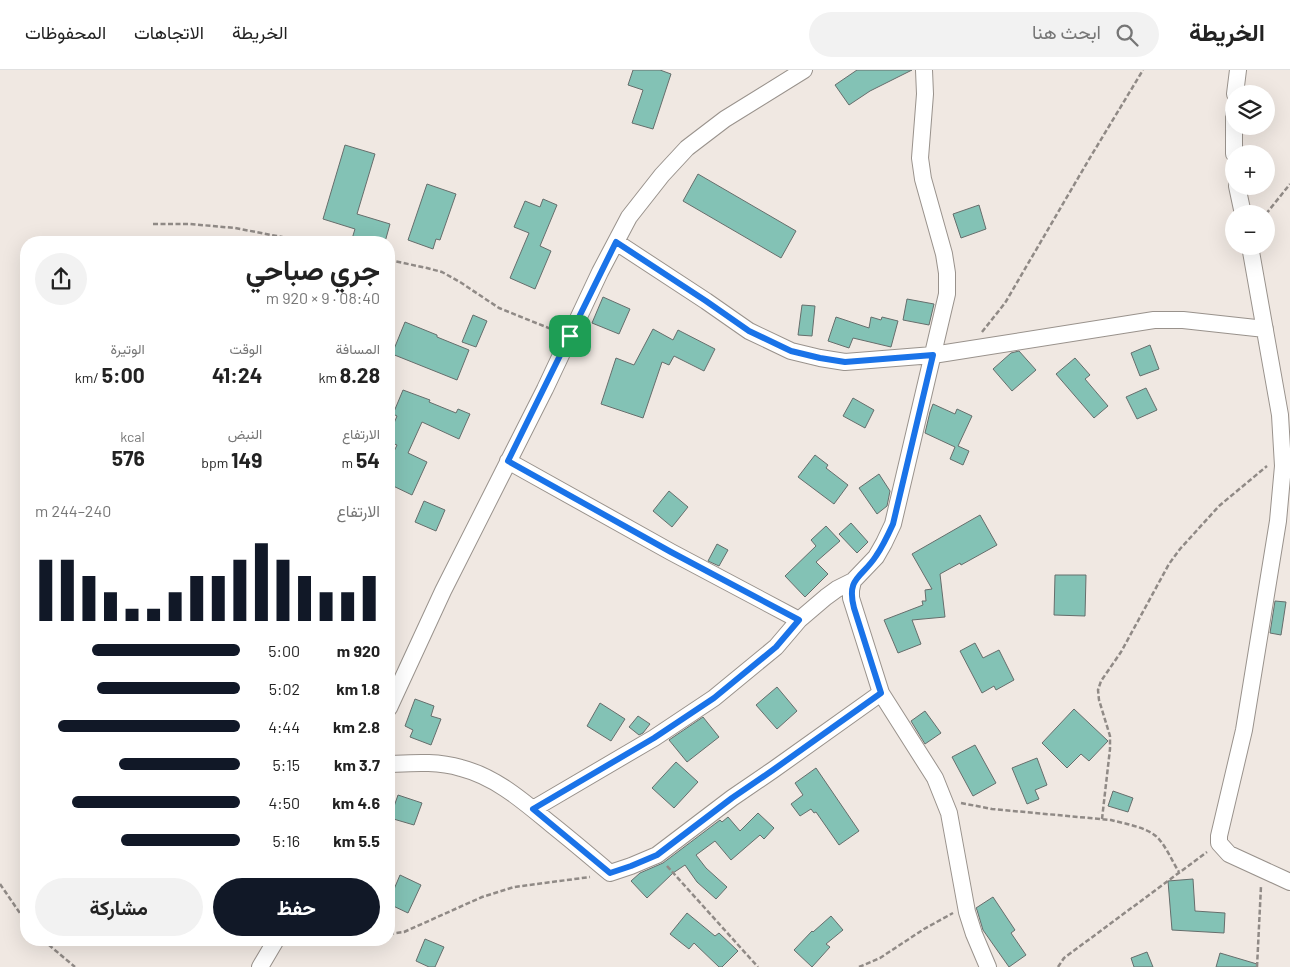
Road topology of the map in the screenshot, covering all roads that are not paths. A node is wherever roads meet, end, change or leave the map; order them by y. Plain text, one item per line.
1 (804, 70) edge
2 (924, 70) edge
3 (1238, 70) edge
4 (1236, 85) edge
5 (616, 242) junction
6 (1252, 255) edge
7 (1265, 329) junction
8 (933, 355) junction
9 (508, 461) junction
10 (853, 582) junction
11 (799, 620) junction
12 (881, 693) junction
13 (395, 695) edge
14 (395, 764) edge
15 (533, 809) junction
16 (1290, 882) edge
17 (272, 946) edge
18 (260, 967) edge
19 (988, 967) edge

1 - 5 street
2 - 8 street
3 - 4 street
5 - 8 street
5 - 9 street
6 - 7 street
7 - 8 street
7 - 16 street
8 - 10 street
9 - 11 street
9 - 13 street
10 - 11 street
10 - 12 street
11 - 15 street
12 - 15 street
12 - 19 street
14 - 15 street
17 - 18 street

